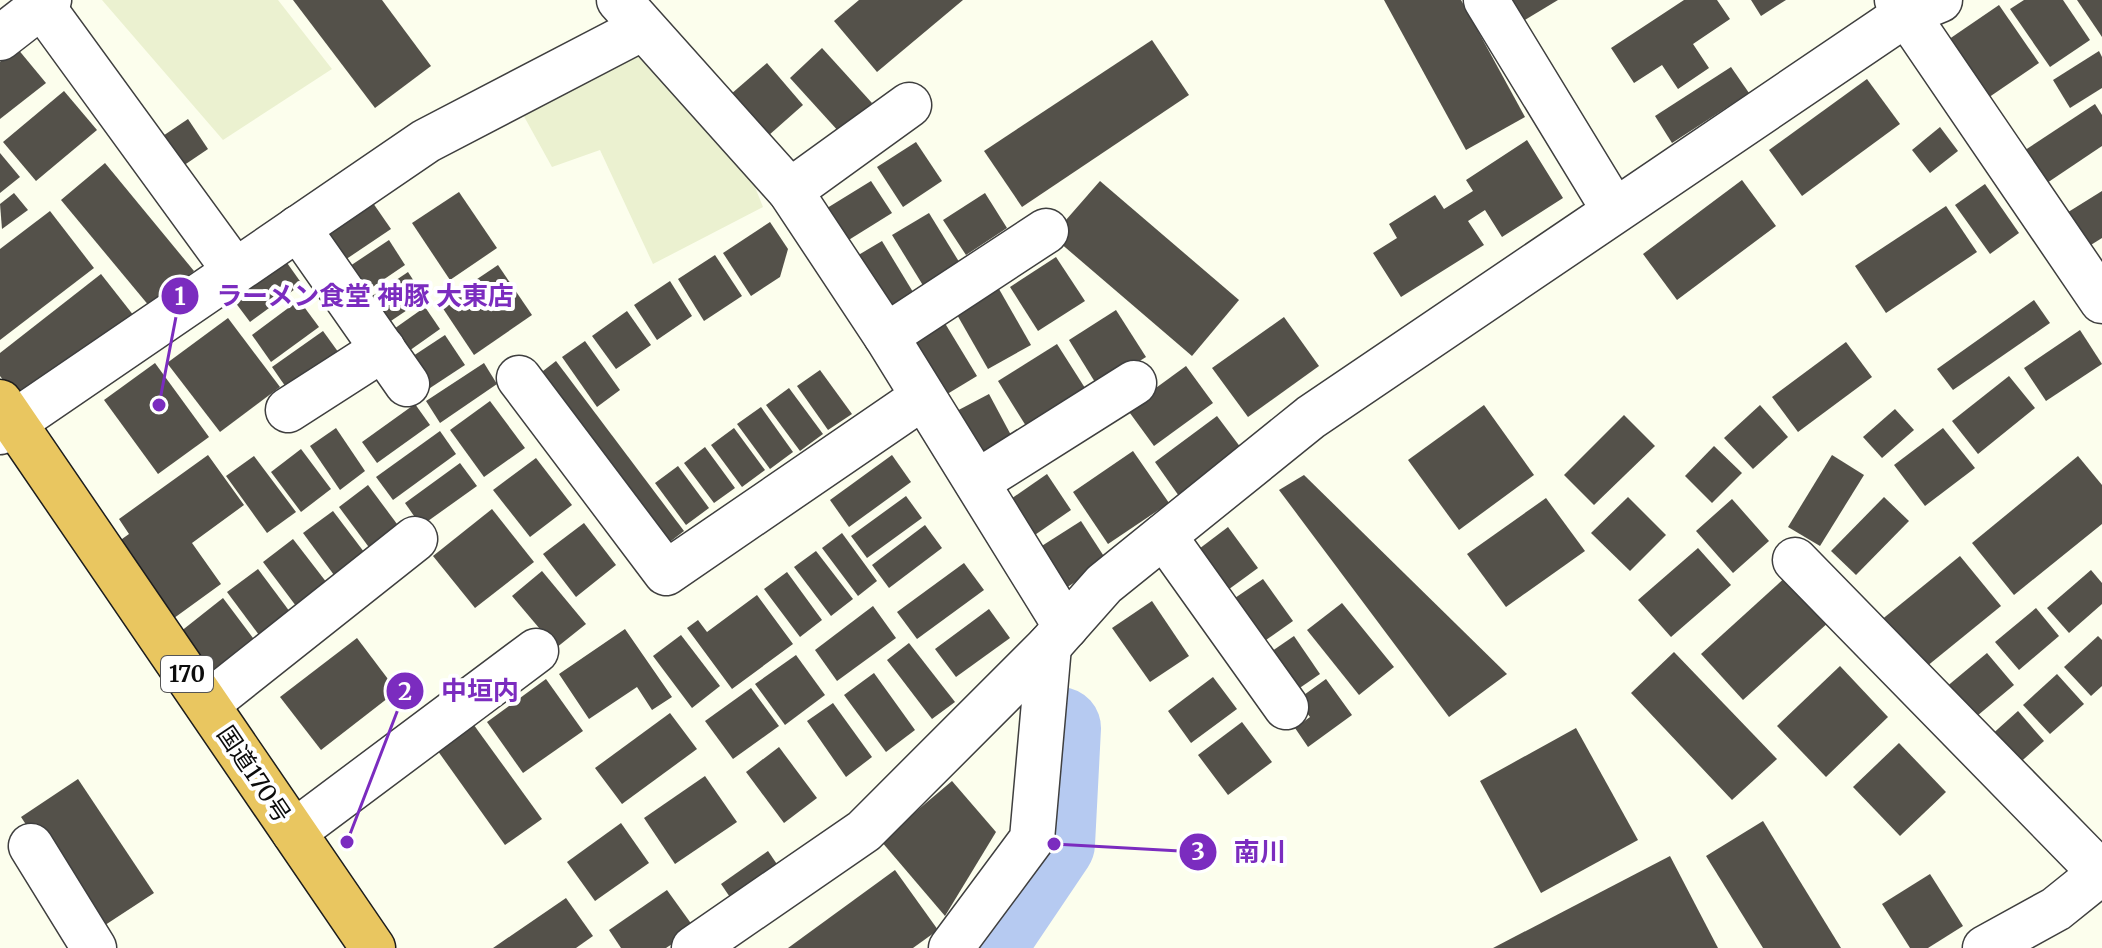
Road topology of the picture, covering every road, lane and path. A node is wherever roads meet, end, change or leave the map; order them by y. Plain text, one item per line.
1 (1486, 0) edge
2 (46, 3) edge
3 (1915, 5) edge
4 (631, 14) edge
5 (0, 38) edge
6 (909, 105) dead end
7 (790, 191) junction
8 (1614, 210) junction
9 (298, 228) junction
10 (1046, 231) dead end
11 (235, 271) junction
12 (2102, 301) edge
13 (886, 336) junction
14 (383, 349) junction
15 (519, 378) dead end
16 (1134, 383) dead end
17 (407, 384) dead end
18 (923, 397) junction
19 (288, 410) dead end
20 (5, 419) edge
21 (977, 482) junction
22 (1164, 536) junction
23 (415, 539) dead end
24 (1795, 560) dead end
25 (1057, 637) junction
26 (536, 651) dead end
27 (207, 704) junction
28 (1286, 707) dead end
29 (294, 832) junction
30 (31, 846) dead end
31 (2102, 872) edge
32 (94, 948) edge
33 (373, 948) edge
34 (694, 948) edge
35 (951, 948) edge
36 (1985, 948) edge

1 - 8 street
2 - 5 street
2 - 11 street
3 - 8 street
3 - 12 street
4 - 7 street
4 - 9 street
6 - 7 street
7 - 13 street
8 - 22 street
9 - 11 street
9 - 14 street
10 - 13 street
11 - 20 street
13 - 18 street
14 - 17 street
14 - 19 street
15 - 18 street
16 - 21 street
18 - 21 street
20 - 27 highway, 国道170号 / 170
21 - 25 street
22 - 25 street
22 - 28 street
23 - 27 street
24 - 31 street
25 - 34 street
25 - 35 street
26 - 29 street
27 - 29 highway, 国道170号 / 170
29 - 33 highway, 国道170号 / 170
30 - 32 street
31 - 36 street

